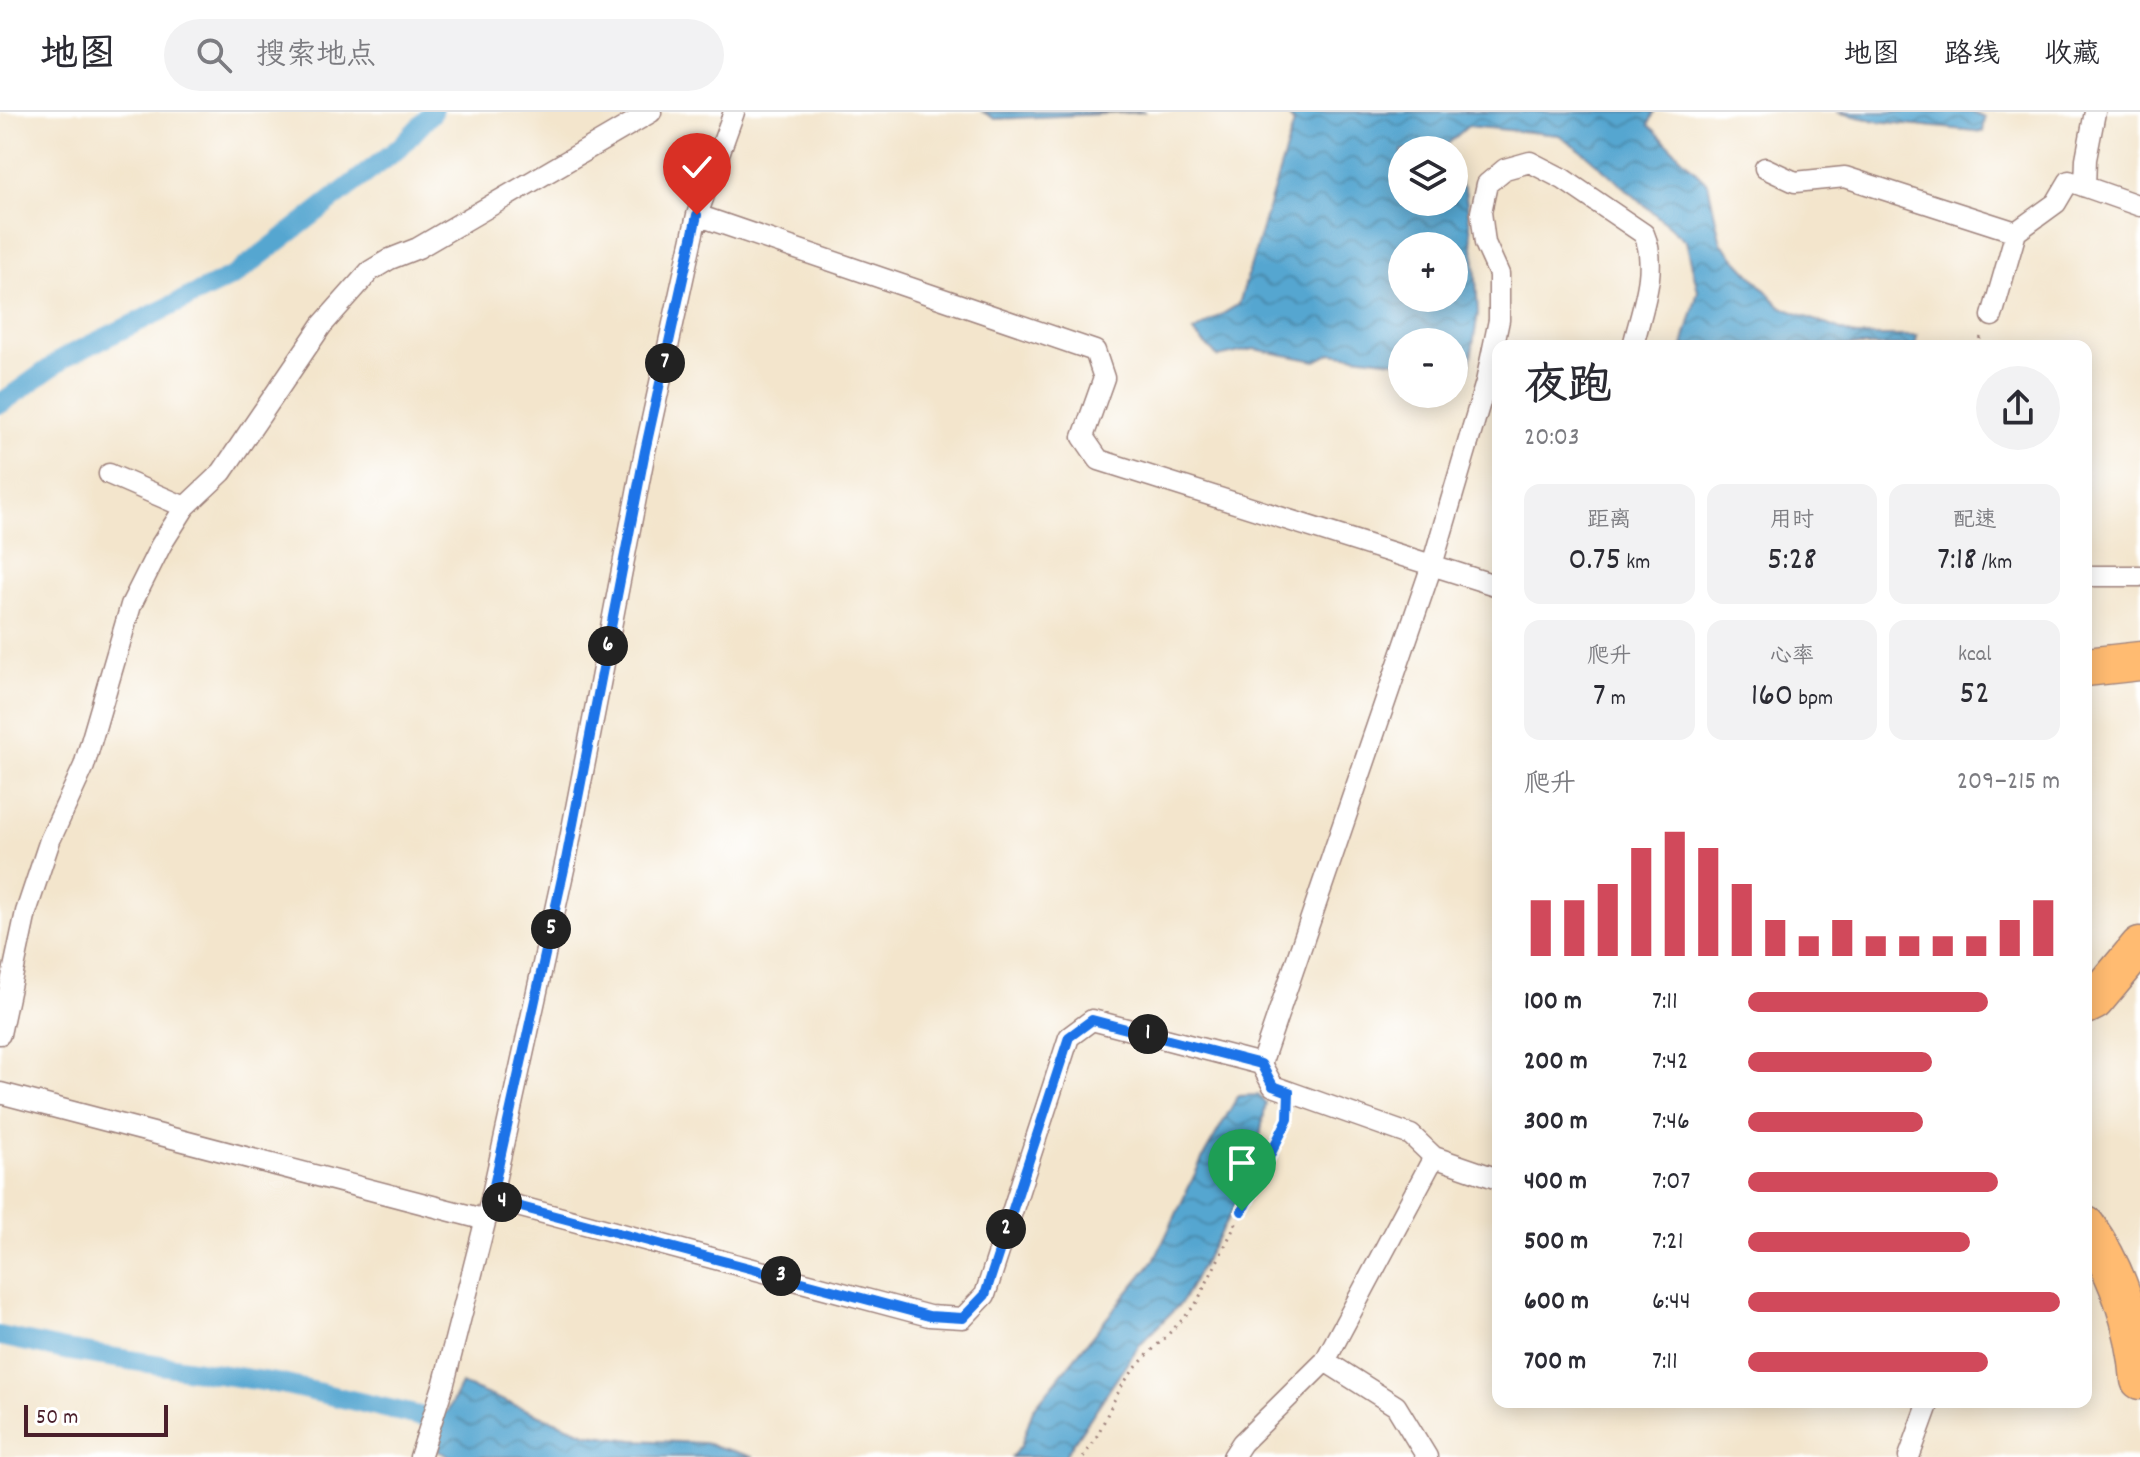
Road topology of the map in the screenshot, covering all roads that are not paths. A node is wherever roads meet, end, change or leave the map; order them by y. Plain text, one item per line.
1 (651, 112) edge
2 (734, 112) edge
3 (2095, 112) edge
4 (1765, 168) dead end
5 (2085, 187) junction
6 (2140, 206) edge
7 (697, 215) junction
8 (2016, 232) junction
9 (1992, 316) dead end
10 (1495, 340) edge
11 (1634, 340) edge
12 (1492, 353) edge
13 (109, 474) dead end
14 (185, 507) junction
15 (1432, 565) junction
16 (2092, 576) edge
17 (2140, 576) edge
18 (1492, 584) edge
19 (2140, 637) edge
20 (2092, 641) edge
21 (2140, 661) edge
22 (2092, 666) edge
23 (2140, 946) edge
24 (2092, 1002) edge
25 (0, 1034) edge
26 (1261, 1064) junction
27 (0, 1093) edge
28 (1434, 1157) junction
29 (1492, 1177) edge
30 (491, 1199) junction
31 (486, 1220) junction
32 (2092, 1234) edge
33 (1325, 1361) junction
34 (2140, 1380) edge
35 (1927, 1408) edge
36 (422, 1453) edge
37 (1233, 1457) edge
38 (1427, 1457) edge
39 (1909, 1457) edge

1 - 14 street
2 - 7 street
3 - 5 street
4 - 8 street
5 - 6 street
5 - 8 street
7 - 15 street
7 - 30 street
8 - 9 street
10 - 11 street
12 - 15 street
13 - 14 street
14 - 25 street
15 - 18 street
15 - 26 street
16 - 17 street
19 - 20 highway
21 - 22 highway
23 - 24 highway
26 - 28 street
26 - 30 street
27 - 31 street
28 - 29 street
28 - 33 street
30 - 31 street
31 - 36 street
32 - 34 highway
33 - 37 street
33 - 38 street
35 - 39 street

